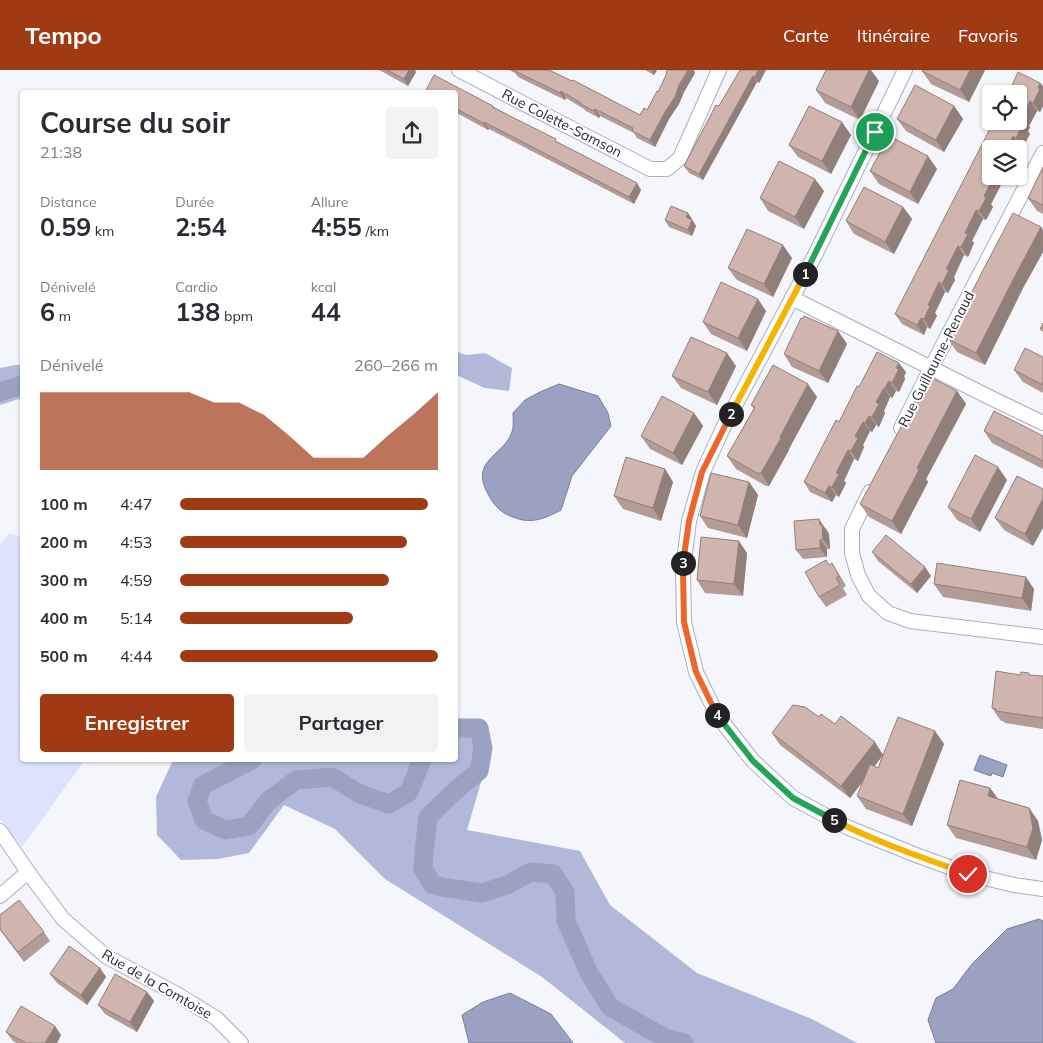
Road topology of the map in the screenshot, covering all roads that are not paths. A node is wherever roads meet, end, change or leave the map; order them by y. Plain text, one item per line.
1 (460, 70) edge
2 (719, 70) edge
3 (905, 70) edge
4 (1043, 153) edge
5 (792, 298) junction
6 (931, 368) junction
7 (1043, 422) edge
8 (896, 439) edge
9 (874, 484) edge
10 (1043, 637) edge
11 (0, 831) edge
12 (28, 872) junction
13 (1043, 889) edge
14 (0, 896) edge
15 (241, 1043) edge

1 - 2 street, Rue Colette-Samson
3 - 5 street
4 - 6 street, Rue Guillaume-Renaud
5 - 6 street
5 - 13 street
6 - 7 street
6 - 8 street, Rue Guillaume-Renaud
9 - 10 street
11 - 12 street, Rue de la Comtoise
12 - 14 street
12 - 15 street, Rue de la Comtoise

